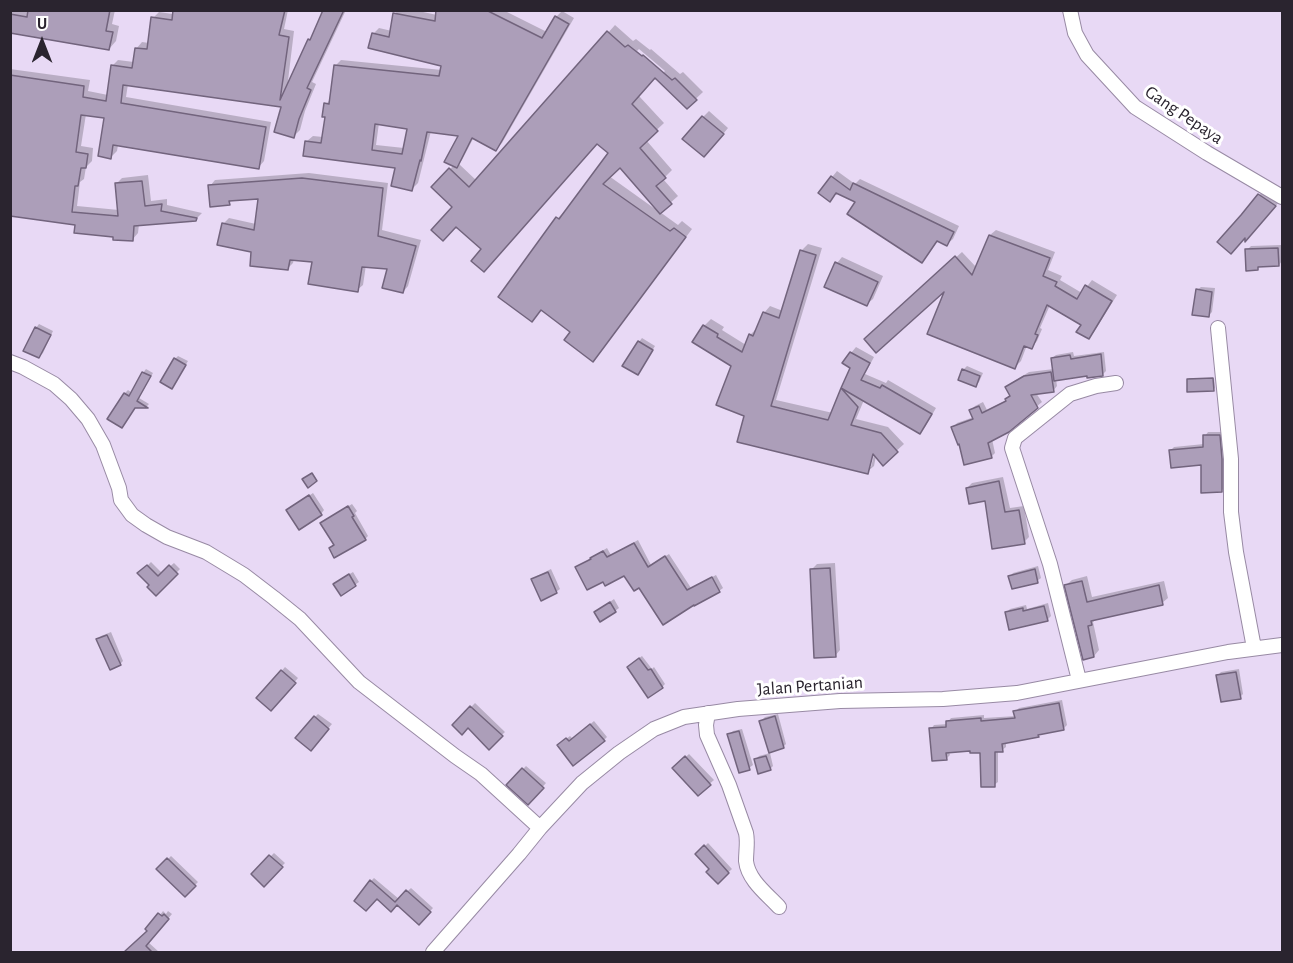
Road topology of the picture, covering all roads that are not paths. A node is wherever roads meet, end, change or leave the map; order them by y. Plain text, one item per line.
1 (1070, 10) edge
2 (1282, 197) edge
3 (1218, 327) dead end
4 (10, 362) edge
5 (1116, 383) dead end
6 (1282, 645) edge
7 (1254, 648) junction
8 (1079, 680) junction
9 (708, 713) junction
10 (540, 828) junction
11 (779, 907) dead end
12 (433, 952) edge

1 - 2 street, Gang Pepaya
3 - 7 street
4 - 10 street
5 - 8 street
6 - 7 street, Jalan Pertanian
7 - 8 street, Jalan Pertanian
8 - 9 street, Jalan Pertanian
9 - 10 street, Jalan Pertanian
9 - 11 street
10 - 12 street, Jalan Pertanian

